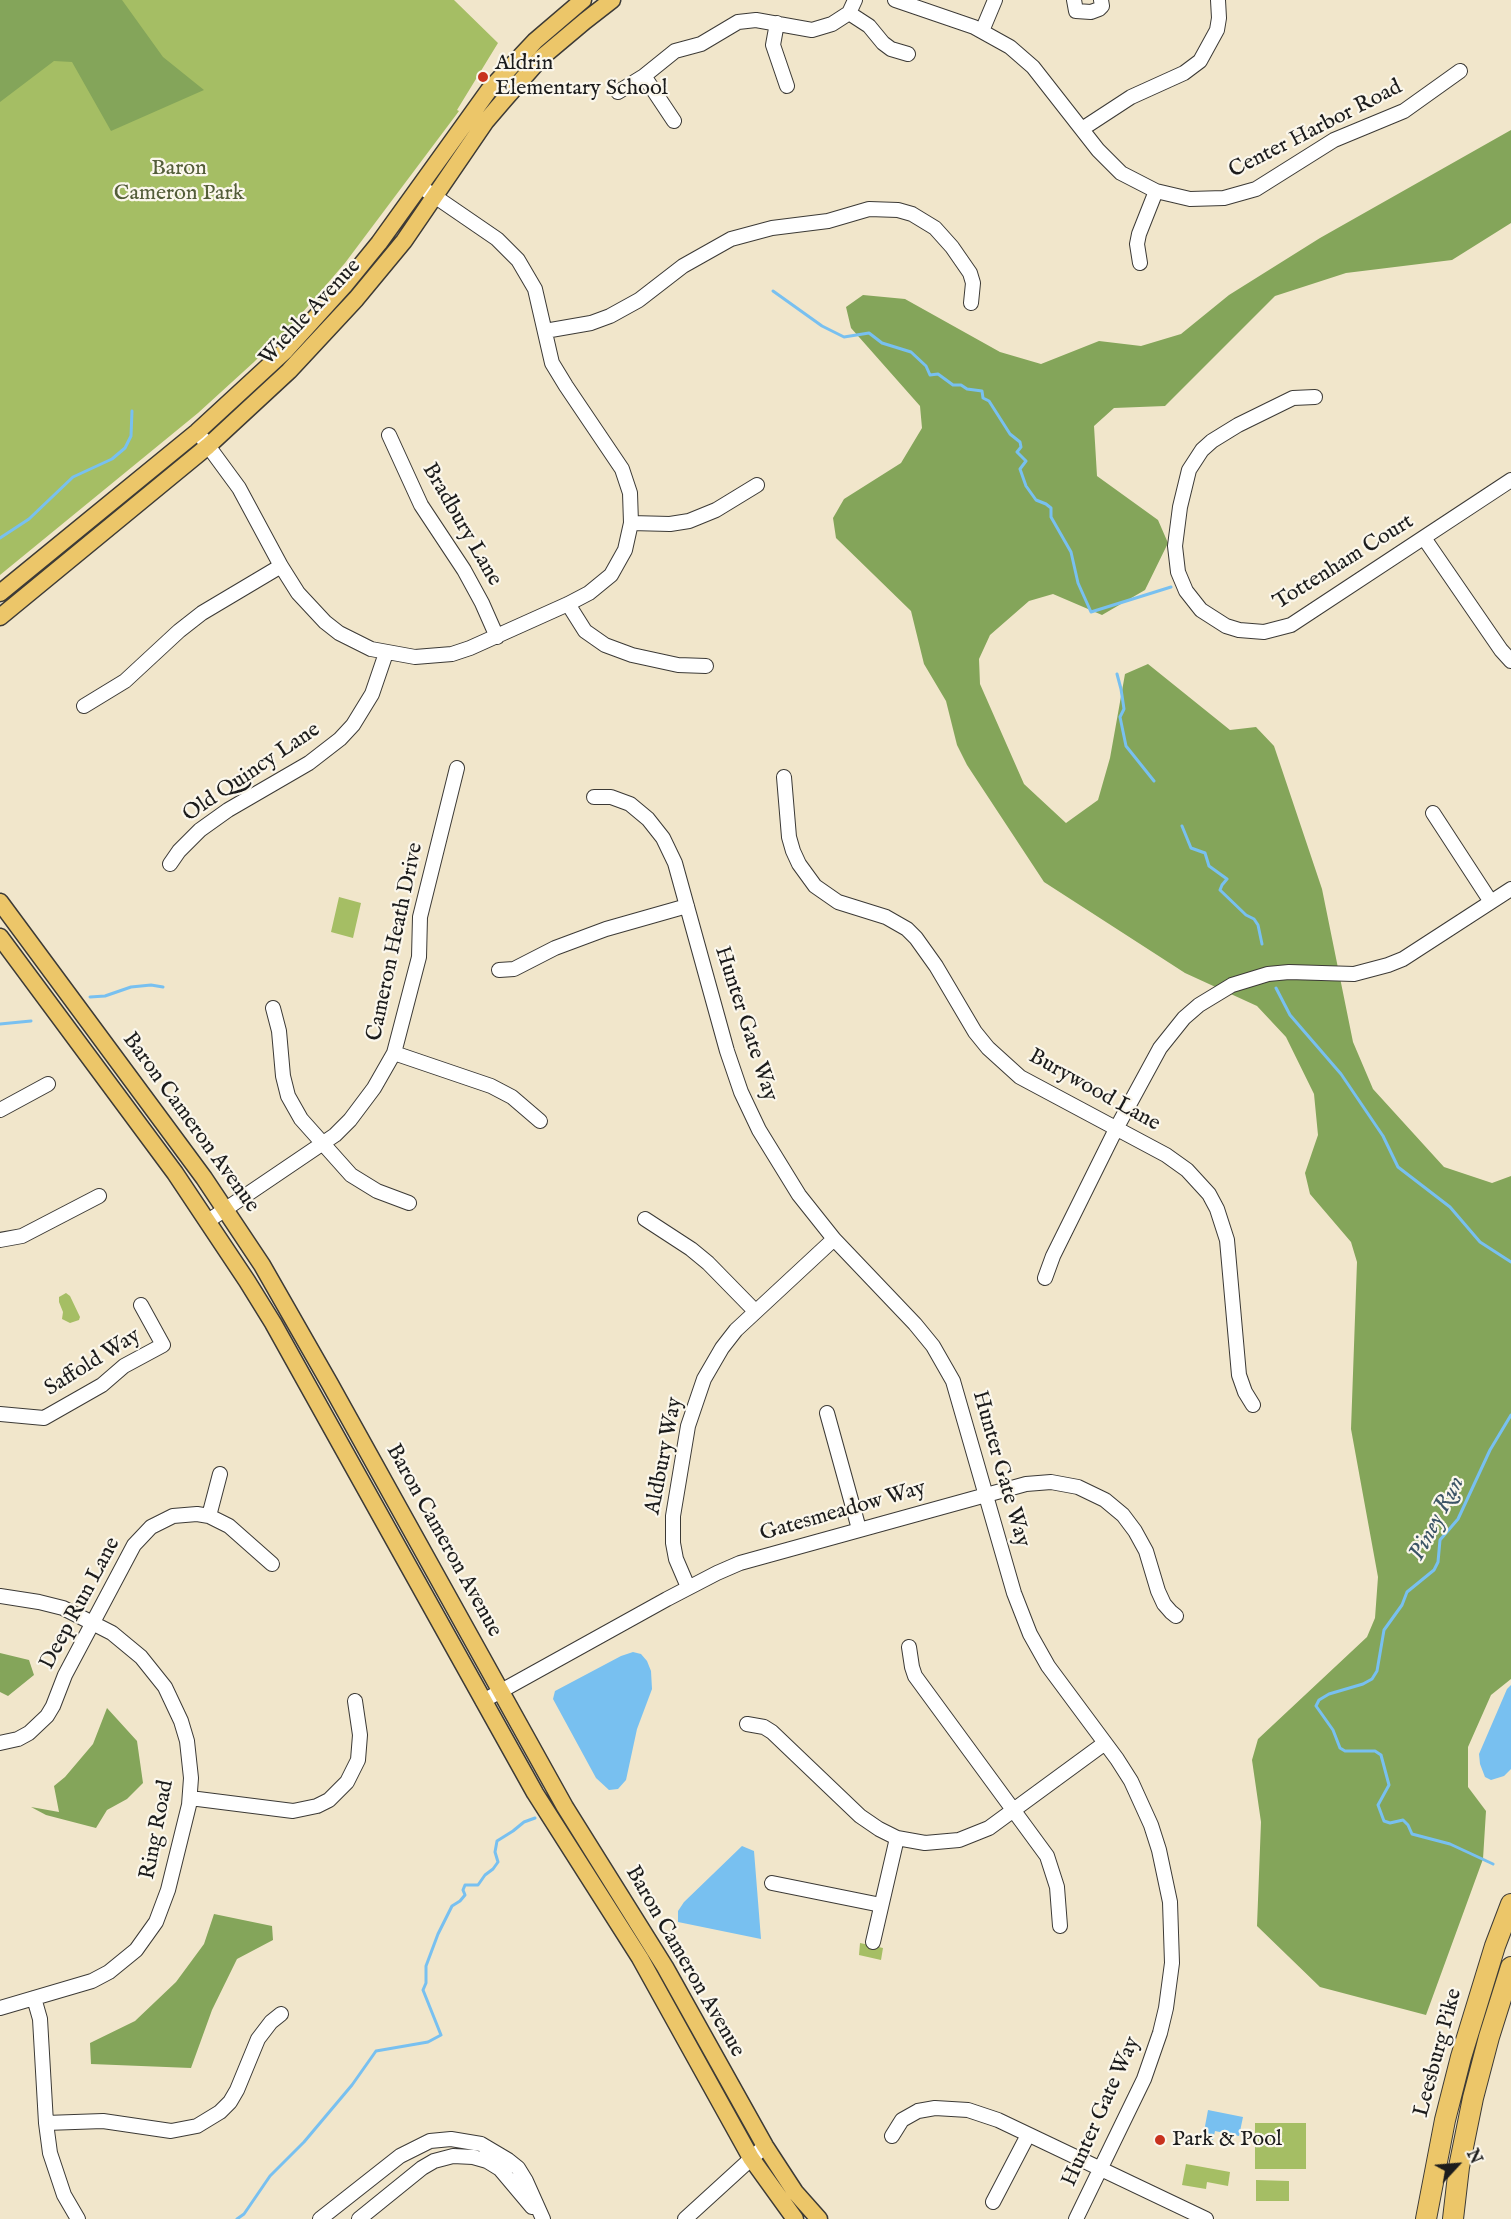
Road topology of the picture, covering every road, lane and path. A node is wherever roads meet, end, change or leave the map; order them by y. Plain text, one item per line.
1 (584, 0) edge
2 (612, 0) edge
3 (895, 0) edge
4 (995, 0) edge
5 (1074, 0) edge
6 (1101, 0) edge
7 (1218, 0) edge
8 (852, 6) edge
9 (777, 23) junction
10 (982, 31) junction
11 (908, 54) dead end
12 (1460, 71) dead end
13 (644, 76) junction
14 (787, 86) dead end
15 (618, 92) dead end
16 (674, 120) dead end
17 (1082, 129) junction
18 (421, 187) junction
19 (1156, 191) junction
20 (435, 197) junction
21 (1140, 263) dead end
22 (971, 303) dead end
23 (545, 331) junction
24 (1315, 397) dead end
25 (197, 432) junction
26 (389, 435) dead end
27 (208, 446) junction
28 (1511, 480) edge
29 (757, 485) dead end
30 (631, 523) junction
31 (1424, 538) junction
32 (281, 566) junction
33 (0, 593) edge
34 (568, 604) junction
35 (0, 617) edge
36 (497, 637) junction
37 (386, 653) junction
38 (1511, 661) edge
39 (706, 666) dead end
40 (84, 706) dead end
41 (457, 768) dead end
42 (784, 777) dead end
43 (594, 797) dead end
44 (1433, 813) dead end
45 (170, 864) dead end
46 (1511, 889) edge
47 (0, 902) edge
48 (1491, 902) junction
49 (687, 906) junction
50 (0, 937) edge
51 (499, 970) dead end
52 (273, 1008) dead end
53 (394, 1053) junction
54 (48, 1084) dead end
55 (0, 1110) edge
56 (540, 1121) dead end
57 (1116, 1129) junction
58 (324, 1144) junction
59 (99, 1196) dead end
60 (409, 1203) dead end
61 (226, 1209) junction
62 (645, 1219) dead end
63 (208, 1221) junction
64 (834, 1239) junction
65 (0, 1240) edge
66 (1045, 1278) dead end
67 (141, 1305) dead end
68 (755, 1311) junction
69 (1253, 1405) dead end
70 (827, 1413) dead end
71 (0, 1414) edge
72 (220, 1474) dead end
73 (986, 1494) junction
74 (209, 1516) junction
75 (859, 1529) junction
76 (272, 1564) dead end
77 (688, 1587) junction
78 (0, 1596) edge
79 (1176, 1616) dead end
80 (92, 1622) junction
81 (909, 1647) dead end
82 (500, 1692) junction
83 (355, 1701) dead end
84 (483, 1701) junction
85 (747, 1724) dead end
86 (0, 1743) edge
87 (1105, 1743) junction
88 (190, 1798) junction
89 (1014, 1810) junction
90 (897, 1838) junction
91 (772, 1883) dead end
92 (1511, 1904) edge
93 (881, 1905) junction
94 (1060, 1926) dead end
95 (873, 1942) dead end
96 (1511, 1967) edge
97 (34, 1998) junction
98 (0, 2008) edge
99 (281, 2014) dead end
100 (46, 2123) junction
101 (1028, 2135) junction
102 (892, 2136) dead end
103 (765, 2146) junction
104 (751, 2158) junction
105 (1099, 2170) junction
106 (380, 2171) junction
107 (395, 2189) junction
108 (993, 2202) dead end
109 (78, 2219) edge
110 (320, 2219) edge
111 (359, 2219) edge
112 (542, 2219) edge
113 (685, 2219) edge
114 (795, 2219) edge
115 (819, 2219) edge
116 (1076, 2219) edge
117 (1206, 2219) edge
118 (1426, 2219) edge
119 (1453, 2219) edge

1 - 18 main road, Wiehle Avenue
2 - 20 main road, Wiehle Avenue
3 - 10 street, Center Harbor Road
4 - 10 street
5 - 6 street
7 - 17 street
8 - 9 street
8 - 11 street
9 - 13 street
9 - 14 street
10 - 17 street, Center Harbor Road
12 - 19 street, Center Harbor Road
13 - 15 street
13 - 16 street
17 - 19 street, Center Harbor Road
18 - 20 street
18 - 25 main road, Wiehle Avenue
19 - 21 street
20 - 23 street
20 - 27 main road, Wiehle Avenue
22 - 23 street
23 - 30 street
24 - 31 street, Tottenham Court
25 - 27 street
25 - 33 main road, Wiehle Avenue
26 - 36 street, Bradbury Lane
27 - 32 street
27 - 35 main road, Wiehle Avenue
28 - 31 street, Tottenham Court
29 - 30 street
30 - 34 street
31 - 38 street
32 - 37 street
32 - 40 street
34 - 36 street
34 - 39 street
36 - 37 street
37 - 45 street, Old Quincy Lane
41 - 53 street, Cameron Heath Drive
42 - 57 street, Burywood Lane
43 - 49 street, Hunter Gate Way
44 - 48 street
46 - 48 street
47 - 61 main road, Baron Cameron Avenue
48 - 57 street
49 - 51 street
49 - 64 street, Hunter Gate Way
50 - 63 main road, Baron Cameron Avenue
52 - 58 street
53 - 56 street
53 - 58 street, Cameron Heath Drive
54 - 55 street
57 - 66 street
57 - 69 street, Burywood Lane
58 - 60 street
58 - 61 street, Cameron Heath Drive
59 - 65 street
61 - 63 street, Cameron Heath Drive
61 - 82 main road, Baron Cameron Avenue
62 - 68 street
63 - 84 main road, Baron Cameron Avenue
64 - 68 street, Aldbury Way
64 - 73 street, Hunter Gate Way
67 - 71 street, Saffold Way
68 - 77 street, Aldbury Way
70 - 75 street
72 - 74 street
73 - 75 street, Gatesmeadow Way
73 - 79 street, Gatesmeadow Way
73 - 87 street, Hunter Gate Way
74 - 76 street, Deep Run Lane
74 - 80 street, Deep Run Lane
75 - 77 street, Gatesmeadow Way
77 - 82 street, Gatesmeadow Way
78 - 80 street, Ring Road
80 - 86 street, Deep Run Lane
80 - 88 street, Ring Road
81 - 89 street
82 - 84 street, Gatesmeadow Way
82 - 103 main road, Baron Cameron Avenue
83 - 88 street
84 - 104 main road, Baron Cameron Avenue
85 - 90 street
87 - 89 street
87 - 105 street, Hunter Gate Way
88 - 97 street, Ring Road
89 - 90 street
89 - 94 street
90 - 93 street
91 - 93 street
92 - 118 highway, Leesburg Pike
93 - 95 street
96 - 119 highway, Leesburg Pike
97 - 98 street, Ring Road
97 - 100 street
99 - 100 street
100 - 109 street
101 - 102 street
101 - 105 street
101 - 108 street
103 - 104 street
103 - 115 main road, Baron Cameron Avenue
104 - 113 street
104 - 114 main road, Baron Cameron Avenue
105 - 116 street, Hunter Gate Way
105 - 117 street
106 - 107 street
106 - 110 street
106 - 112 street
107 - 111 street
107 - 112 street

